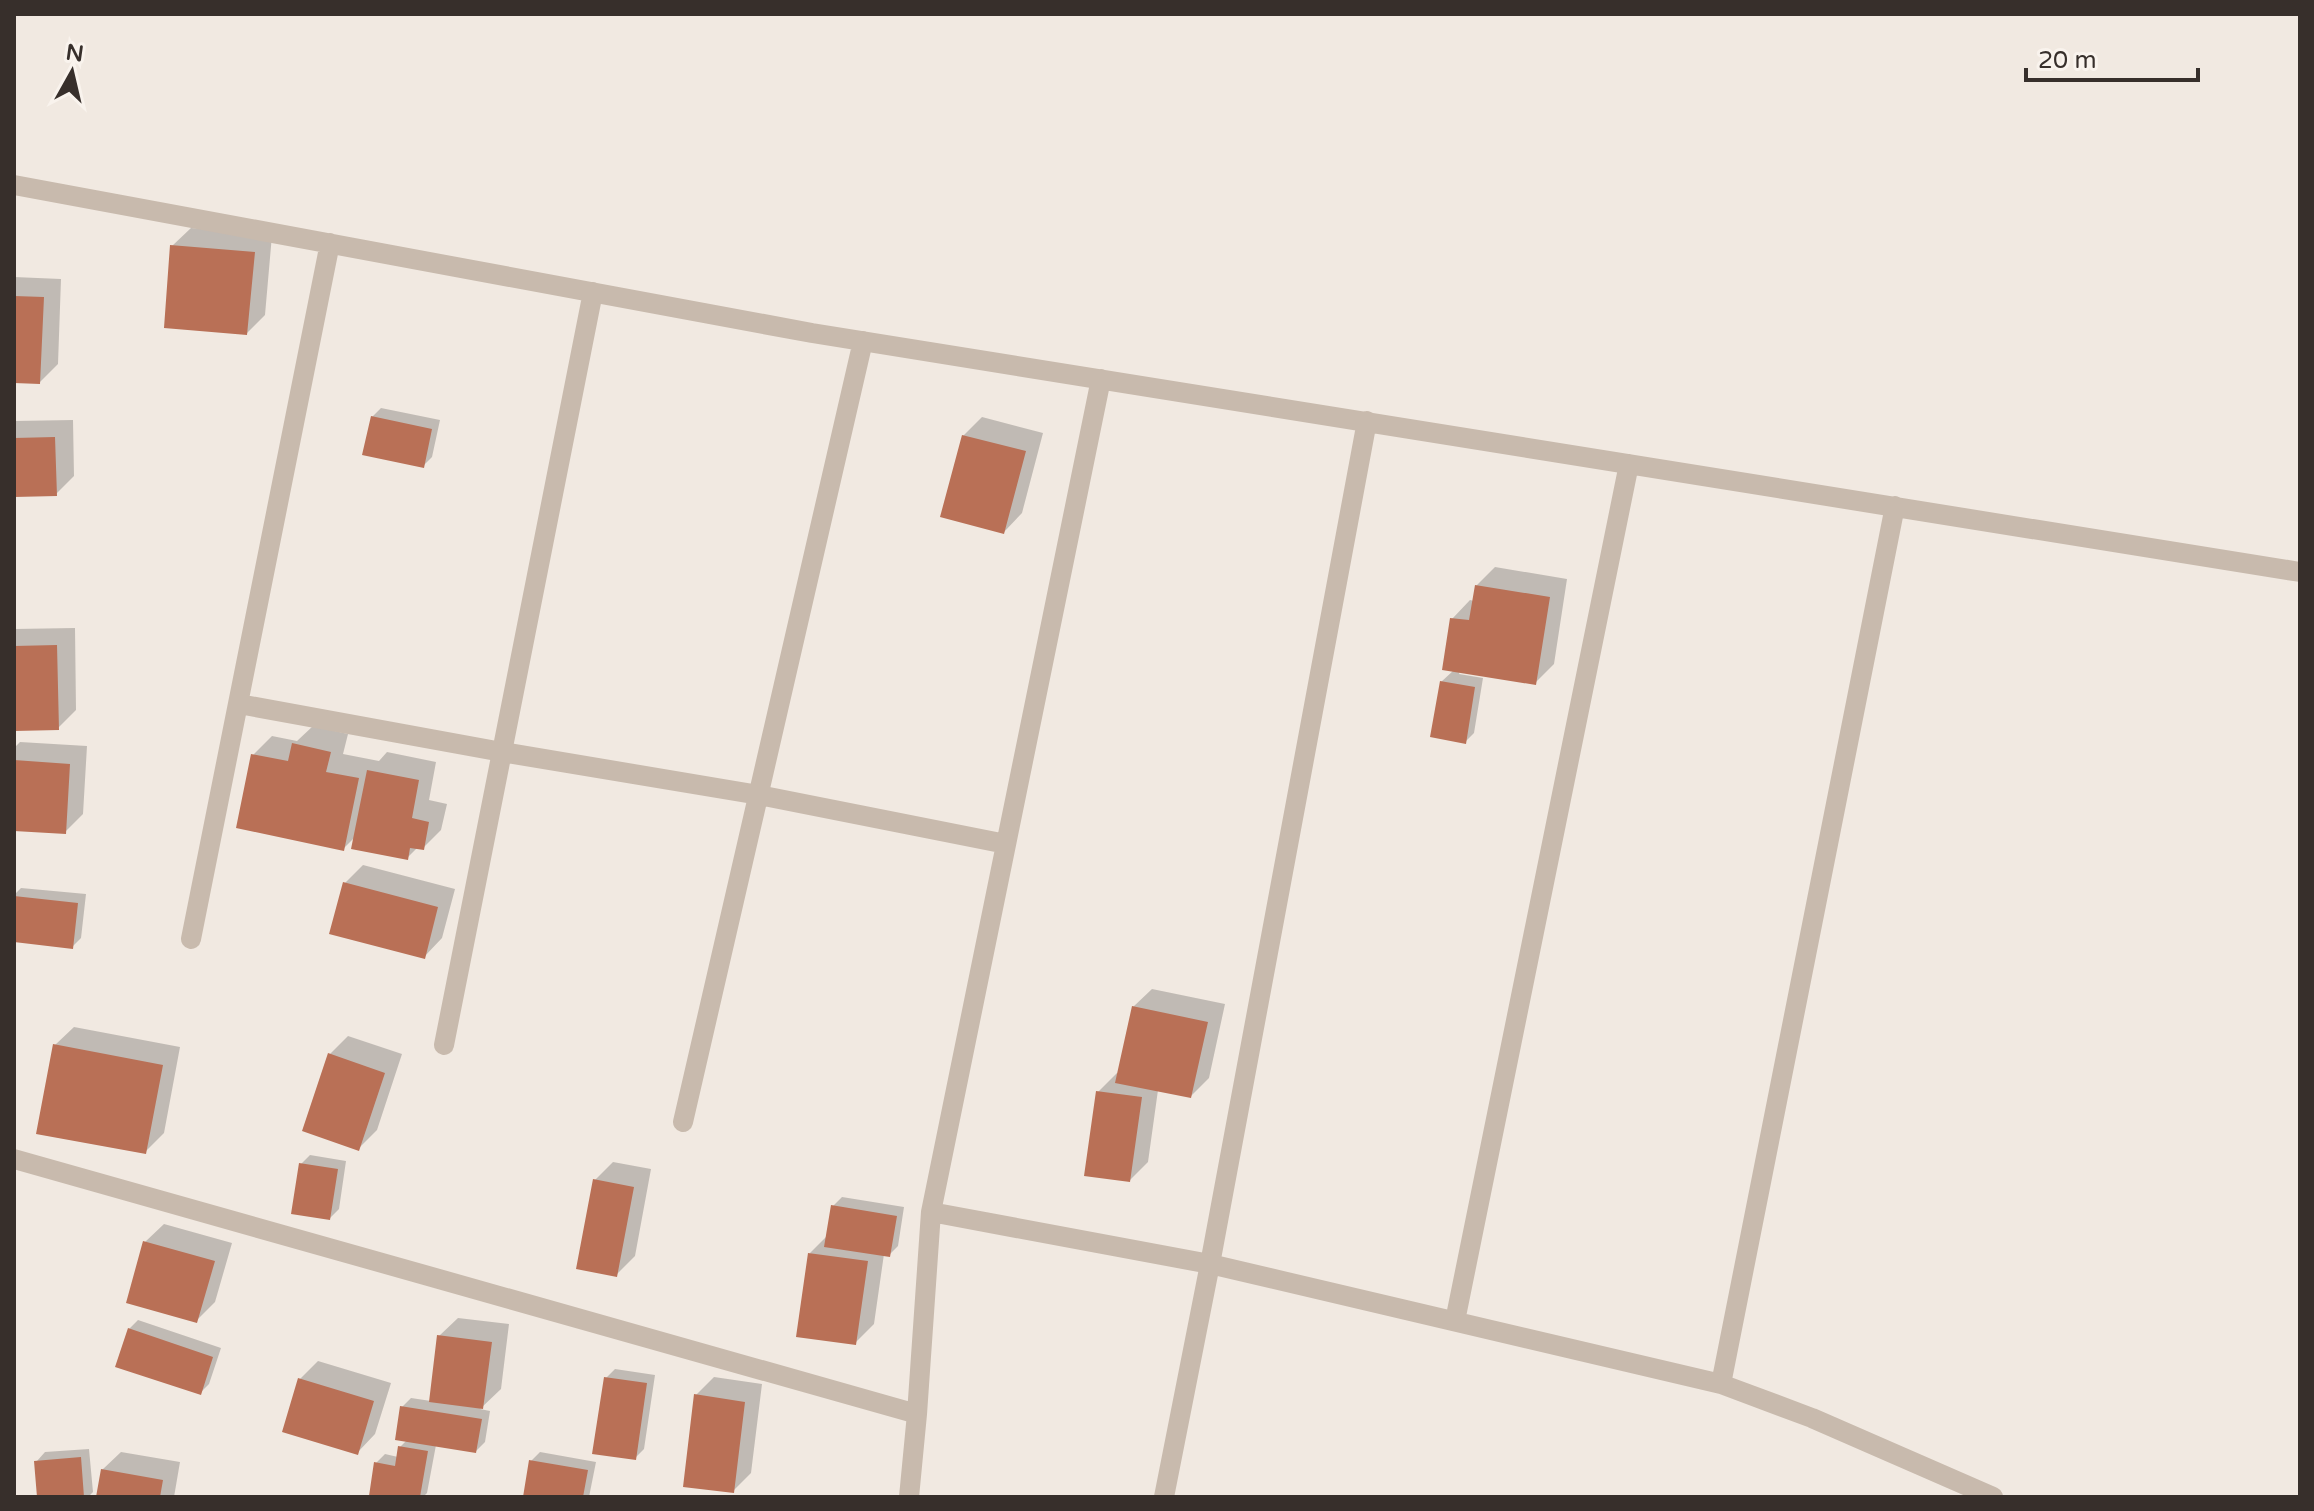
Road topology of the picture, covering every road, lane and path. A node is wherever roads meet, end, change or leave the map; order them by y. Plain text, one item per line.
1 (14, 185) edge
2 (330, 243) junction
3 (593, 292) junction
4 (863, 341) junction
5 (1101, 379) junction
6 (1367, 421) junction
7 (1629, 464) junction
8 (1895, 506) junction
9 (2300, 572) edge
10 (239, 704) junction
11 (502, 752) junction
12 (759, 795) junction
13 (1006, 844) junction
14 (191, 939) dead end
15 (444, 1045) dead end
16 (683, 1122) dead end
17 (14, 1159) edge
18 (931, 1212) junction
19 (1210, 1264) junction
20 (1455, 1321) junction
21 (1721, 1384) junction
22 (917, 1414) junction
23 (909, 1497) edge
24 (1164, 1497) edge
25 (1993, 1497) edge

1 - 2 street
2 - 3 street
2 - 10 street
3 - 4 street
3 - 11 street
4 - 5 street
4 - 12 street
5 - 6 street
5 - 13 street
6 - 7 street
6 - 19 street
7 - 8 street
7 - 20 street
8 - 9 street
8 - 21 street
10 - 11 street
10 - 14 street
11 - 12 street
11 - 15 street
12 - 13 street
12 - 16 street
13 - 18 street
17 - 22 street
18 - 19 street
18 - 22 street
19 - 20 street
19 - 24 street
20 - 21 street
21 - 25 street
22 - 23 street

